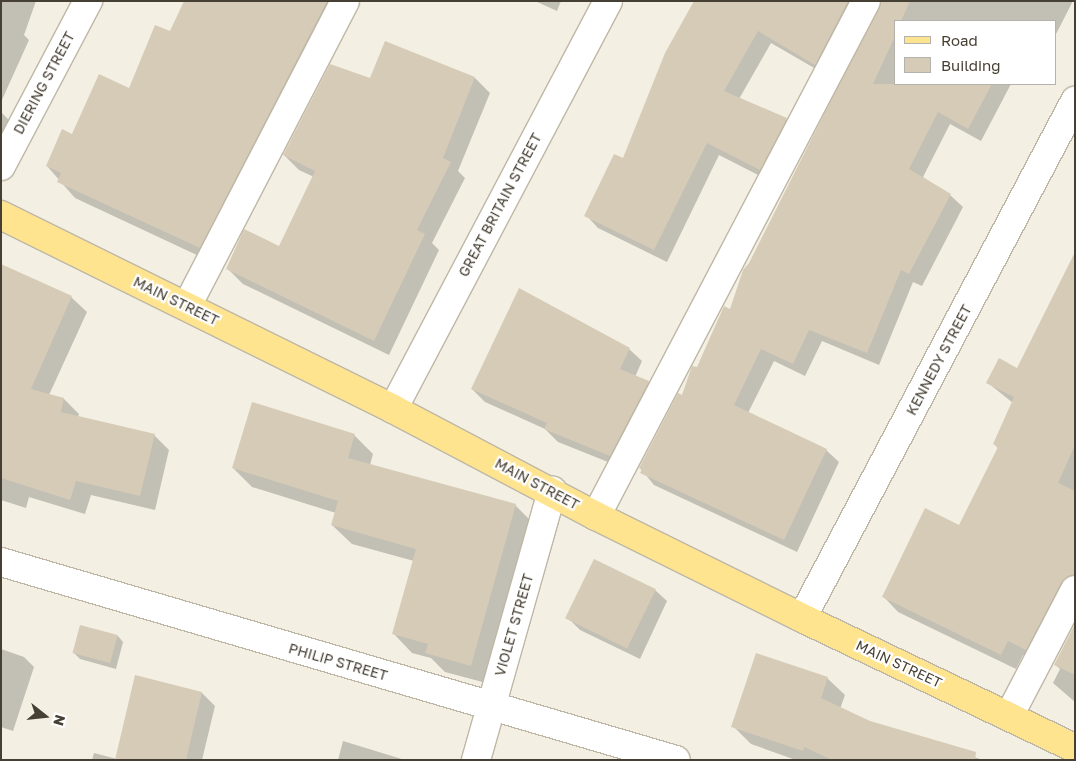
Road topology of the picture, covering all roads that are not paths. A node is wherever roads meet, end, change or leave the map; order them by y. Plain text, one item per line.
1 (88, 1) edge
2 (345, 1) edge
3 (608, 1) edge
4 (866, 1) edge
5 (1075, 102) edge
6 (1, 166) edge
7 (1, 214) edge
8 (187, 306) junction
9 (393, 409) junction
10 (552, 491) junction
11 (596, 516) junction
12 (1, 562) edge
13 (1075, 590) edge
14 (802, 618) junction
15 (491, 708) junction
16 (1009, 716) junction
17 (1075, 748) edge
18 (476, 760) edge
19 (676, 760) edge

1 - 6 street, DIERING STREET
2 - 8 street
3 - 9 street, GREAT BRITAIN STREET
4 - 11 street
5 - 14 street, KENNEDY STREET
7 - 8 main road, MAIN STREET
8 - 9 main road, MAIN STREET
9 - 10 main road, MAIN STREET
10 - 11 main road, MAIN STREET
10 - 15 street, VIOLET STREET
11 - 14 main road, MAIN STREET
12 - 15 street, PHILIP STREET
13 - 16 street
14 - 16 main road, MAIN STREET
15 - 18 street, VIOLET STREET
15 - 19 street, PHILIP STREET
16 - 17 main road, MAIN STREET

